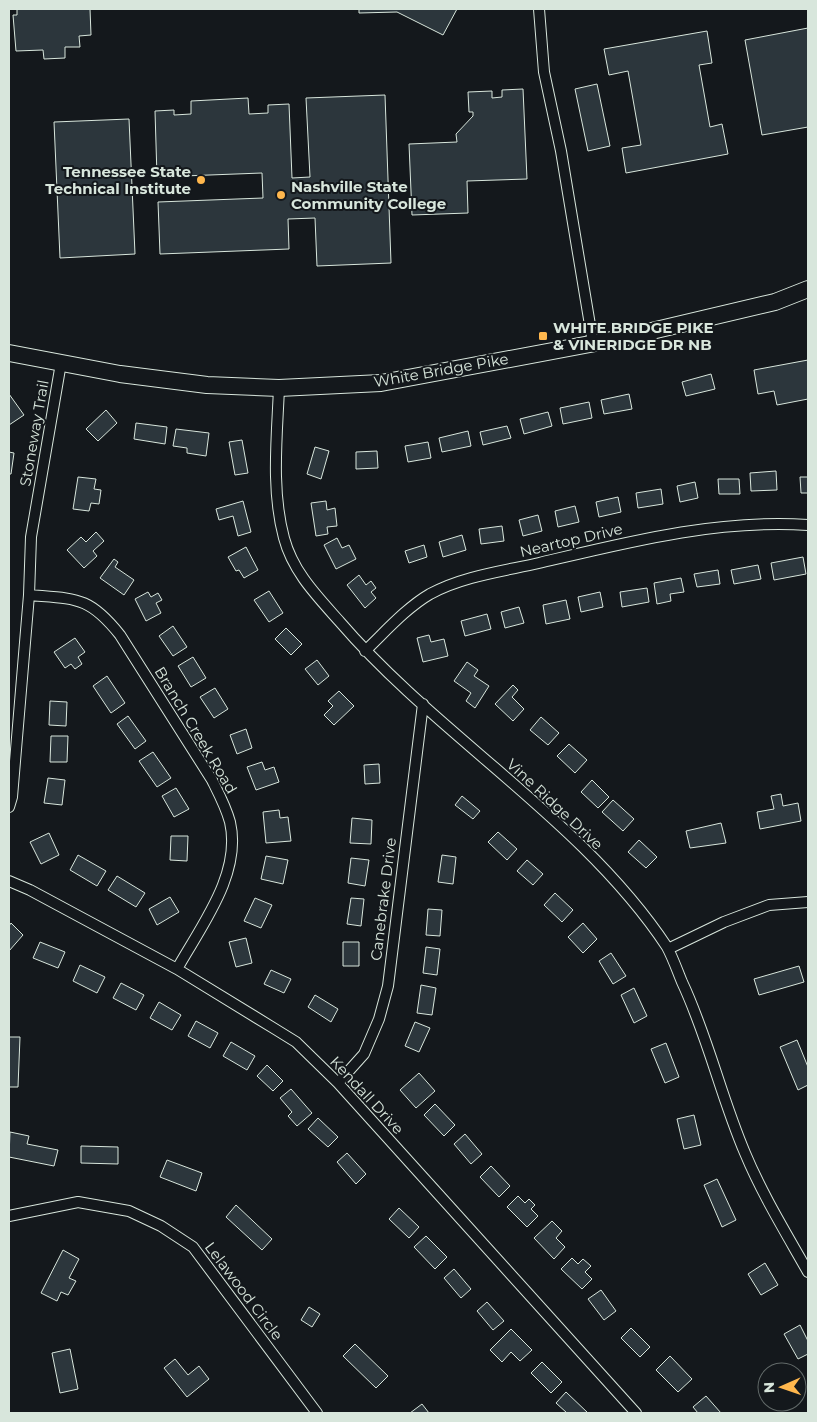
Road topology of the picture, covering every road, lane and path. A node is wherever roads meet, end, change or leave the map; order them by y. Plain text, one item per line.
1 (539, 9) edge
2 (808, 289) edge
3 (593, 343) junction
4 (9, 353) edge
5 (61, 363) junction
6 (279, 388) junction
7 (808, 525) edge
8 (29, 595) junction
9 (365, 651) junction
10 (422, 704) junction
11 (9, 807) edge
12 (9, 881) edge
13 (808, 902) edge
14 (668, 949) junction
15 (177, 968) junction
16 (338, 1083) junction
17 (9, 1216) edge
18 (808, 1272) edge
19 (317, 1413) edge
20 (636, 1413) edge

1 - 3 street
2 - 3 main road, White Bridge Pike
3 - 6 main road, White Bridge Pike
4 - 5 main road, White Bridge Pike
5 - 6 main road, White Bridge Pike
5 - 8 street, Stoneway Trail
6 - 9 street, Vine Ridge Drive
7 - 9 street, Neartop Drive
8 - 11 street, Stoneway Trail
8 - 15 street, Branch Creek Road
9 - 10 street, Vine Ridge Drive
10 - 14 street, Vine Ridge Drive
10 - 16 street, Canebrake Drive
12 - 15 street, Kendall Drive
13 - 14 street
14 - 18 street, Vine Ridge Drive
15 - 16 street, Kendall Drive
16 - 20 street, Kendall Drive
17 - 19 street, Lelawood Circle

